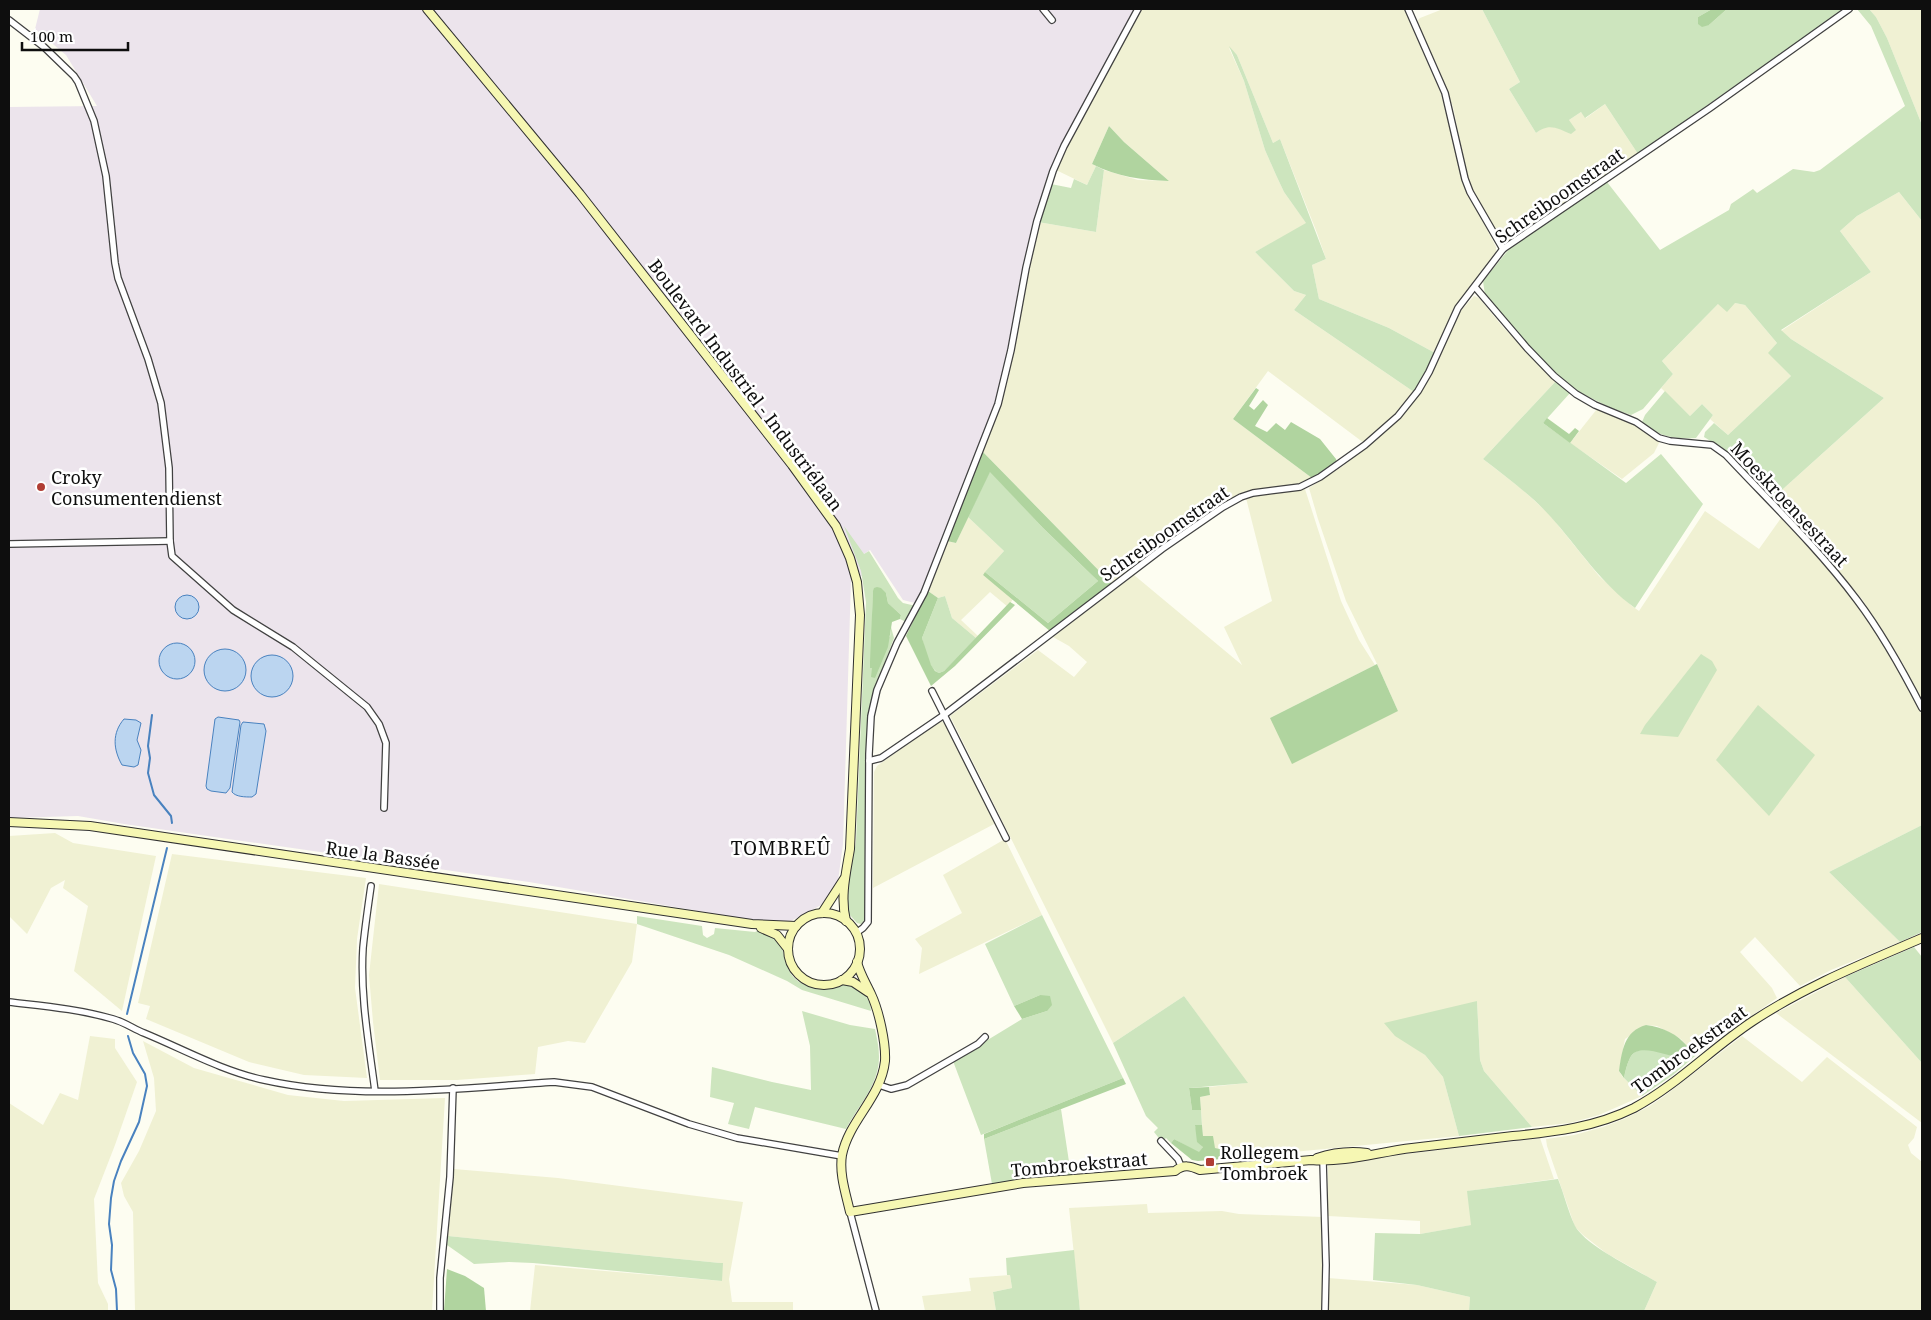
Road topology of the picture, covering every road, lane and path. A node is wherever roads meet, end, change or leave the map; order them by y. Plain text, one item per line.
1 (426, 9) edge
2 (1043, 9) edge
3 (1138, 9) edge
4 (1408, 9) edge
5 (1849, 9) edge
6 (9, 20) edge
7 (1052, 20) dead end
8 (1503, 249) junction
9 (1474, 287) junction
10 (170, 541) junction
11 (9, 544) edge
12 (932, 691) dead end
13 (1922, 708) edge
14 (944, 715) junction
15 (869, 762) junction
16 (384, 808) dead end
17 (9, 822) edge
18 (1006, 838) dead end
19 (845, 878) junction
20 (371, 886) dead end
21 (822, 913) junction
22 (846, 921) junction
23 (752, 924) junction
24 (796, 926) junction
25 (856, 933) junction
26 (1922, 938) edge
27 (788, 949) junction
28 (857, 962) junction
29 (842, 980) junction
30 (872, 995) junction
31 (9, 1002) edge
32 (985, 1037) dead end
33 (879, 1085) junction
34 (453, 1088) junction
35 (376, 1091) junction
36 (1161, 1141) dead end
37 (1372, 1154) junction
38 (842, 1156) junction
39 (1311, 1160) junction
40 (1323, 1161) junction
41 (1181, 1166) junction
42 (850, 1212) junction
43 (440, 1311) edge
44 (876, 1311) edge
45 (1325, 1311) edge

1 - 19 main road, Boulevard Industriel - Industriélaan
2 - 7 street
3 - 15 street
4 - 8 street
5 - 8 street, Schreiboomstraat
6 - 10 street
8 - 9 street, Schreiboomstraat
9 - 13 street, Moeskroensestraat
9 - 14 street, Schreiboomstraat
10 - 11 street
10 - 16 street
12 - 14 street
14 - 15 street, Schreiboomstraat
14 - 18 street
15 - 25 street
17 - 23 main road, Rue la Bassée
19 - 21 main road, Boulevard Industriel - Industriélaan
19 - 22 main road, Boulevard Industriel - Industriélaan
20 - 35 street
21 - 22 main road
21 - 24 main road
22 - 25 main road
23 - 24 main road, Rue la Bassée
23 - 27 main road, Rue la Bassée
24 - 27 main road
25 - 28 main road
26 - 37 main road, Tombroekstraat
27 - 29 main road
28 - 29 main road
28 - 30 main road
29 - 30 main road
30 - 33 main road
31 - 35 street
32 - 33 street
33 - 38 main road
34 - 35 street
34 - 38 street
34 - 43 street
36 - 41 street
37 - 39 main road, Tombroekstraat
37 - 40 main road, Tombroekstraat
38 - 42 main road
39 - 40 main road, Tombroekstraat
39 - 41 main road, Tombroekstraat
40 - 45 street
41 - 42 main road, Tombroekstraat
42 - 44 street

